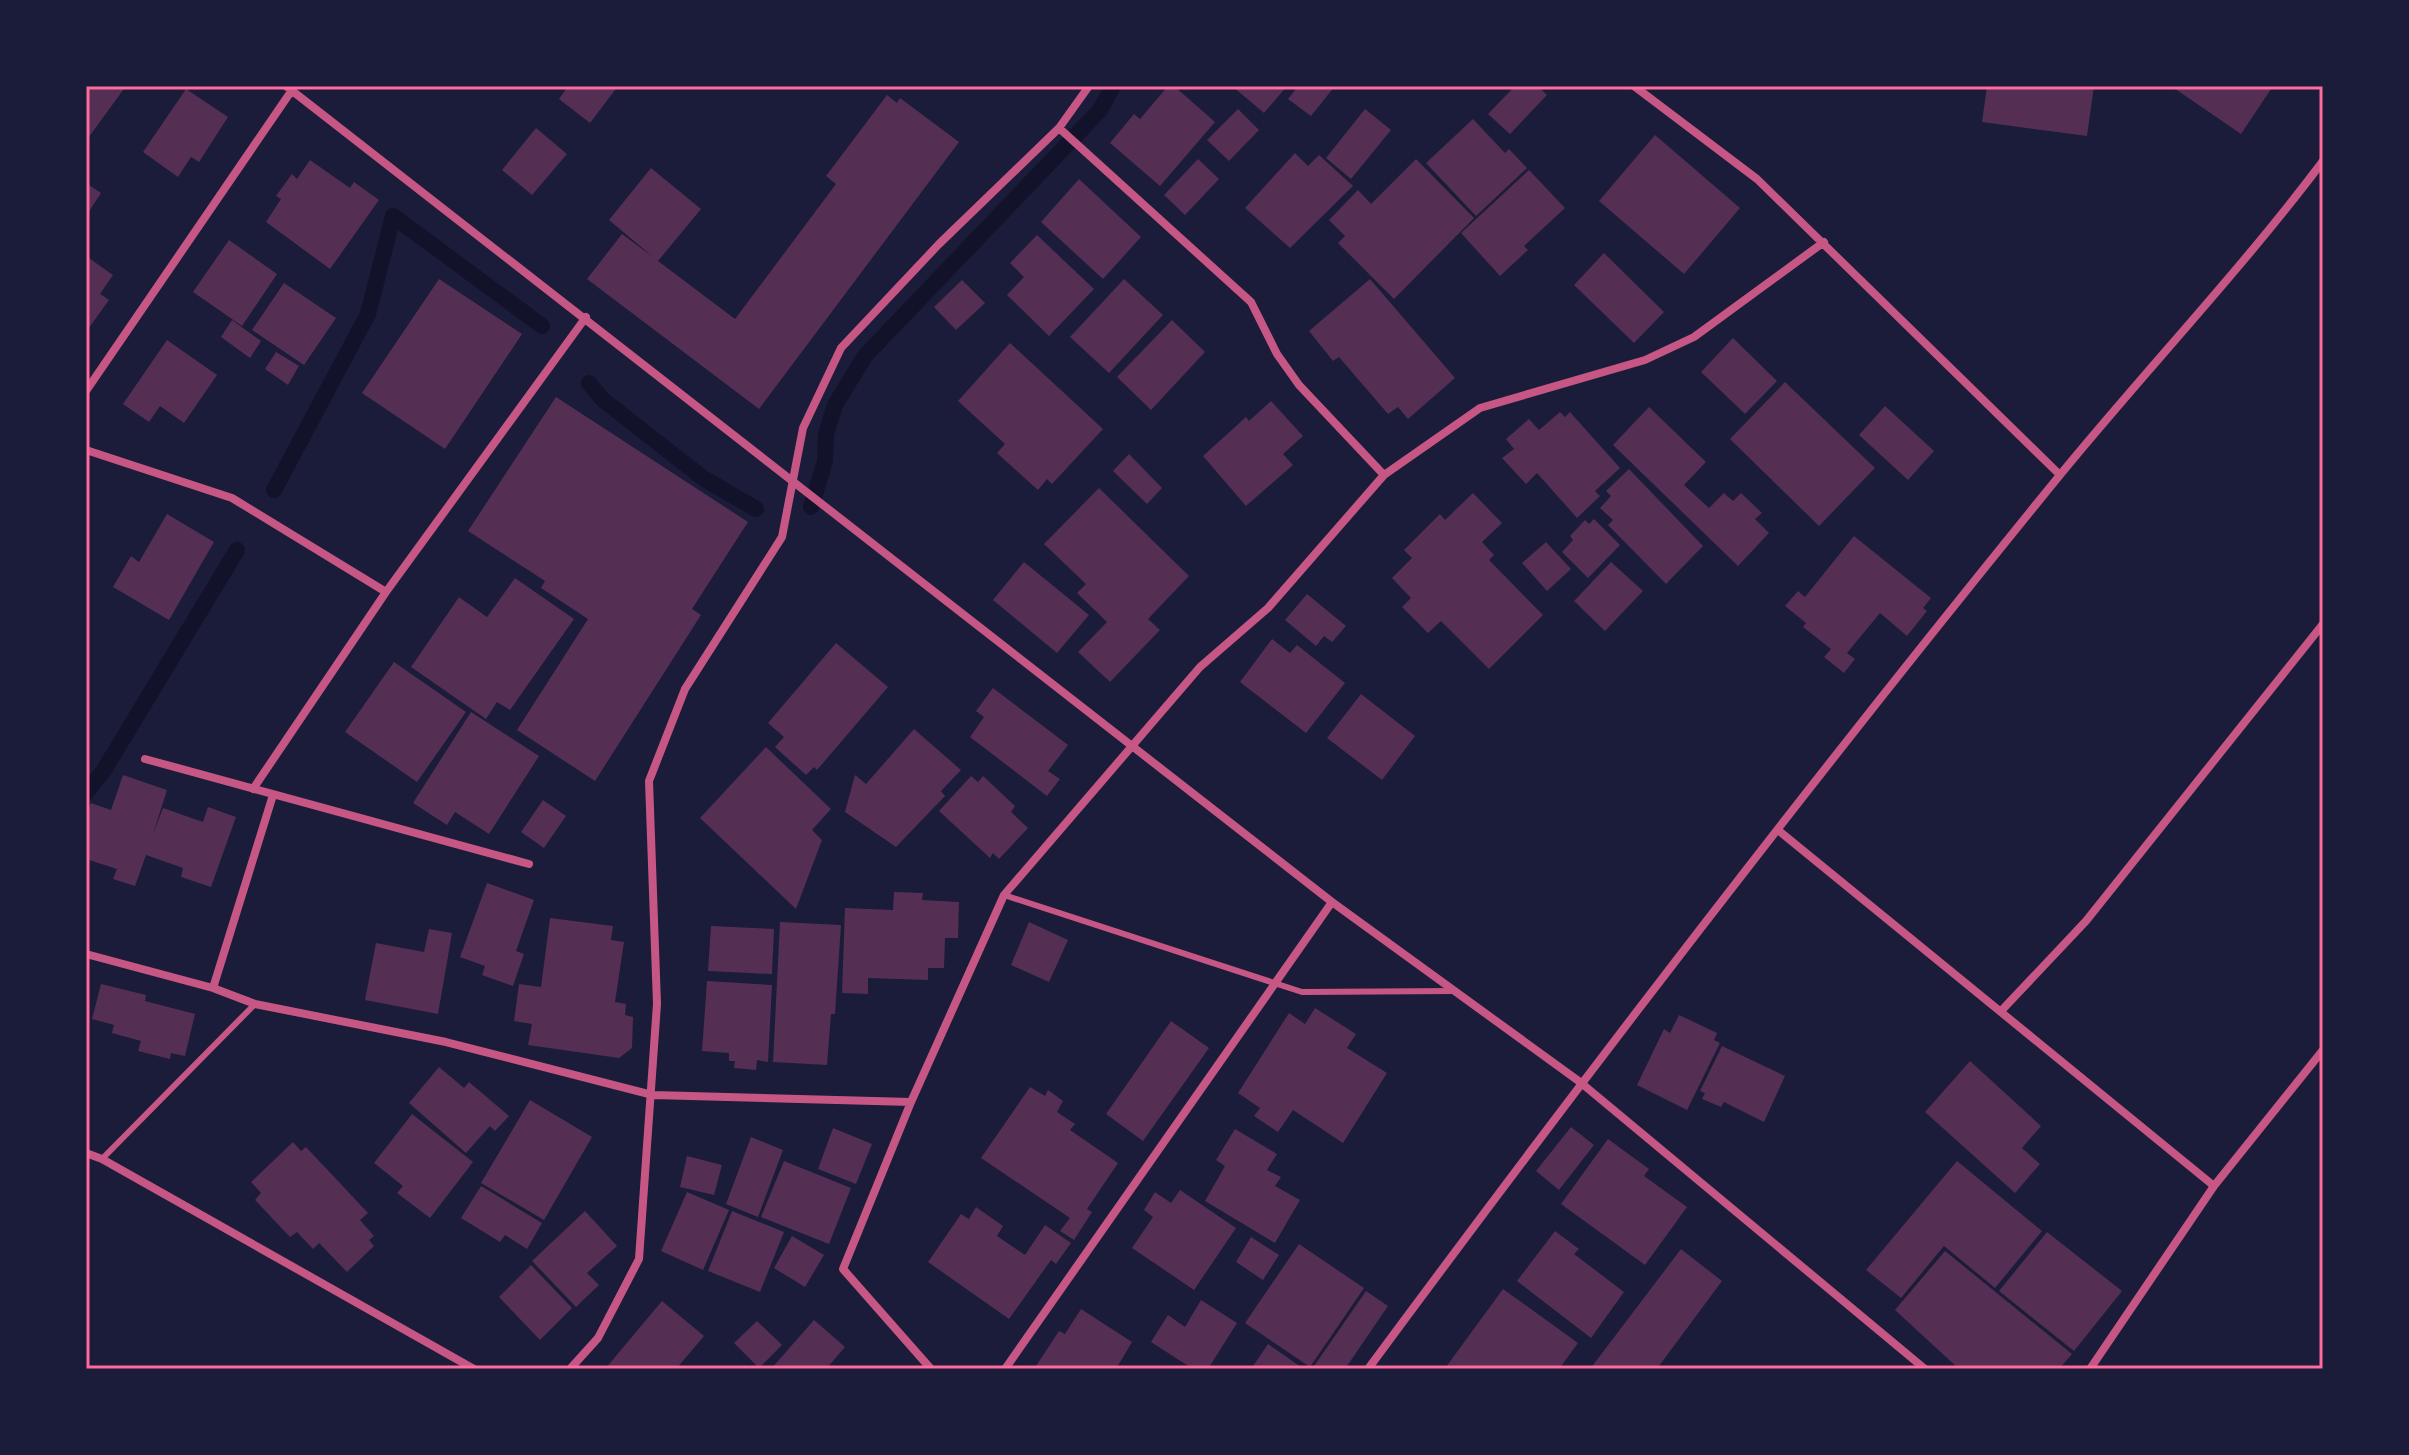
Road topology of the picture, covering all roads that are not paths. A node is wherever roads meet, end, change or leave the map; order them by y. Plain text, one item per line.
1 (1089, 86) edge
2 (1634, 86) edge
3 (289, 88) edge
4 (1061, 130) junction
5 (2323, 161) edge
6 (1824, 242) junction
7 (586, 317) junction
8 (86, 391) edge
9 (86, 450) edge
10 (1384, 475) junction
11 (2060, 475) junction
12 (795, 486) junction
13 (386, 592) junction
14 (2323, 624) edge
15 (1134, 745) junction
16 (145, 759) dead end
17 (253, 789) junction
18 (273, 795) junction
19 (1778, 830) junction
20 (529, 864) dead end
21 (1004, 895) junction
22 (1332, 902) junction
23 (86, 954) edge
24 (1276, 983) junction
25 (213, 988) junction
26 (1455, 991) junction
27 (255, 1004) junction
28 (2002, 1010) junction
29 (2323, 1050) edge
30 (1580, 1082) junction
31 (653, 1095) junction
32 (911, 1102) junction
33 (86, 1153) edge
34 (102, 1159) junction
35 (2214, 1186) junction
36 (474, 1369) edge
37 (570, 1369) edge
38 (931, 1369) edge
39 (1005, 1369) edge
40 (1368, 1369) edge
41 (1925, 1369) edge
42 (2090, 1369) edge

1 - 4 street
2 - 6 street
3 - 7 street
3 - 8 street
4 - 10 street
4 - 12 street
5 - 11 street
6 - 10 street
6 - 11 street
7 - 12 street
7 - 13 street
9 - 13 street
10 - 15 street
11 - 19 street
12 - 15 street
12 - 31 street
13 - 17 street
14 - 28 street
15 - 21 street
15 - 22 street
16 - 17 street
17 - 18 street
18 - 20 street
18 - 25 street
19 - 28 street
19 - 30 street
21 - 24 lane
21 - 32 street
22 - 24 street
22 - 26 street
23 - 25 street
24 - 26 lane
24 - 39 street
25 - 27 street
26 - 30 street
27 - 31 street
27 - 34 lane
28 - 35 street
29 - 35 street
30 - 40 street
30 - 41 street
31 - 32 street
31 - 37 street
32 - 38 street
33 - 34 street
34 - 36 street
35 - 42 street

